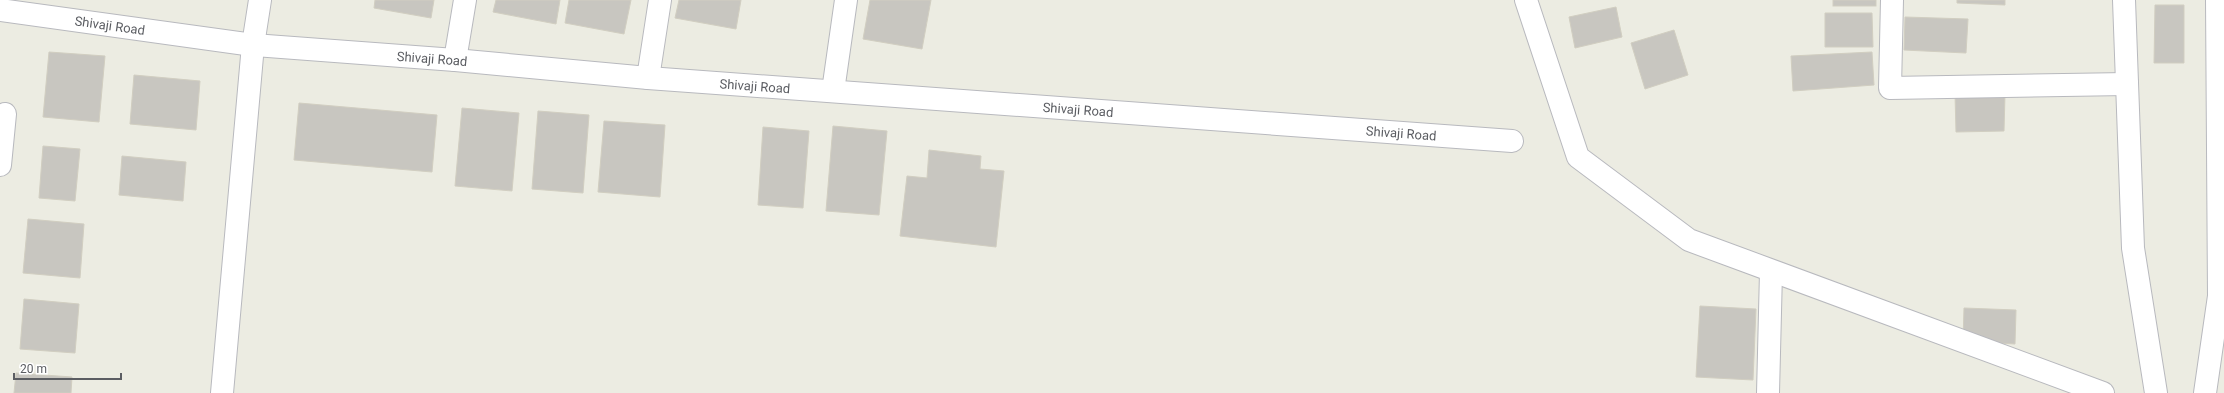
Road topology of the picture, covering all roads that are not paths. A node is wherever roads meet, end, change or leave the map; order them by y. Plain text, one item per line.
1 (260, 0) edge
2 (465, 0) edge
3 (660, 0) edge
4 (846, 0) edge
5 (1526, 0) edge
6 (1892, 0) edge
7 (2124, 0) edge
8 (2217, 0) edge
9 (47, 9) edge
10 (0, 10) edge
11 (253, 45) junction
12 (455, 60) junction
13 (648, 78) junction
14 (2127, 84) junction
15 (833, 91) junction
16 (5, 114) dead end
17 (1512, 141) dead end
18 (0, 165) edge
19 (1771, 272) junction
20 (222, 393) edge
21 (1768, 393) edge
22 (2103, 393) edge
23 (2156, 393) edge
24 (2205, 393) edge

1 - 11 street
2 - 12 street
3 - 13 street
4 - 15 street
5 - 19 street
6 - 14 street
7 - 14 street
8 - 24 street
9 - 10 street, Shivaji Road
9 - 11 street, Shivaji Road
11 - 12 street, Shivaji Road
11 - 20 street
12 - 13 street, Shivaji Road
13 - 15 street, Shivaji Road
14 - 23 street
15 - 17 street, Shivaji Road
16 - 18 street
19 - 21 street
19 - 22 street

